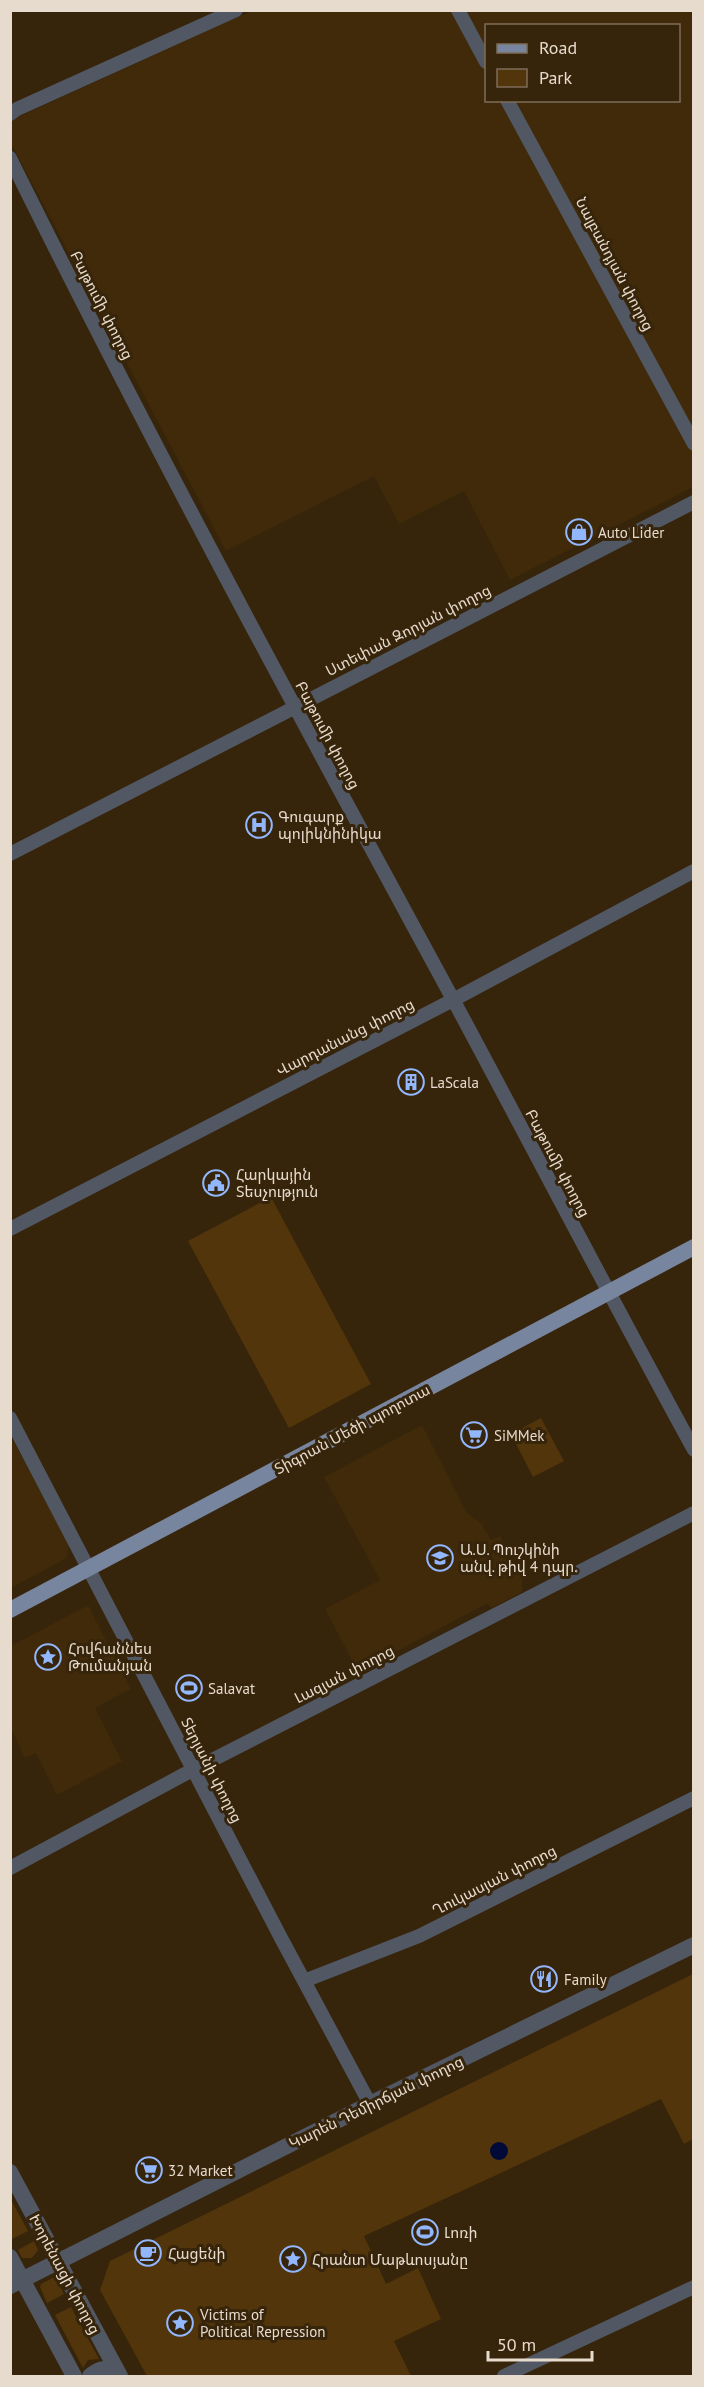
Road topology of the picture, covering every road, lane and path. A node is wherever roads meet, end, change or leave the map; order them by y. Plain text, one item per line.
1 (236, 10) edge
2 (458, 10) edge
3 (485, 60) edge
4 (508, 102) edge
5 (14, 112) edge
6 (10, 158) edge
7 (693, 444) edge
8 (693, 502) edge
9 (295, 707) junction
10 (10, 854) edge
11 (693, 871) edge
12 (453, 999) junction
13 (10, 1229) edge
14 (693, 1247) edge
15 (608, 1292) junction
16 (10, 1418) edge
17 (693, 1450) edge
18 (693, 1513) edge
19 (90, 1568) junction
20 (10, 1610) edge
21 (194, 1770) junction
22 (693, 1798) edge
23 (10, 1868) edge
24 (693, 1945) edge
25 (304, 1981) junction
26 (370, 2104) junction
27 (10, 2172) edge
28 (10, 2257) edge
29 (59, 2262) junction
30 (16, 2283) edge
31 (693, 2287) edge
32 (74, 2376) edge
33 (90, 2376) edge
34 (119, 2376) edge
35 (504, 2376) edge

1 - 5 street
2 - 3 street
4 - 7 street, Նալբանդյան փողոց
6 - 9 street, Բաթումի փողոց
8 - 9 street, Ստեփան Զորյան փողոց
9 - 10 street, Ստեփան Զորյան փողոց
9 - 12 street, Բաթումի փողոց
11 - 12 street, Վարդանանց փողոց
12 - 13 street, Վարդանանց փողոց
12 - 15 street, Բաթումի փողոց
14 - 15 main road, Տիգրան Մեծի պողոտա
15 - 17 street, Բաթումի փողոց
15 - 19 main road, Տիգրան Մեծի պողոտա
16 - 19 street, Տերյանի փողոց
18 - 21 street, Լազյան փողոց
19 - 20 main road, Տիգրան Մեծի պողոտա
19 - 21 street, Տերյանի փողոց
21 - 23 street, Լազյան փողոց
21 - 25 street, Տերյանի փողոց
22 - 25 street, Ղուկասյան փողոց
24 - 26 street, Կարեն Դեմիրճյան փողոց
25 - 26 street, Տերյանի փողոց
26 - 29 street, Կարեն Դեմիրճյան փողոց
27 - 29 street, Խորենացի փողոց
28 - 30 street
29 - 30 street, Կարեն Դեմիրճյան փողոց
29 - 34 street, Խորենացի փողոց
30 - 32 street
31 - 35 street
33 - 34 street

